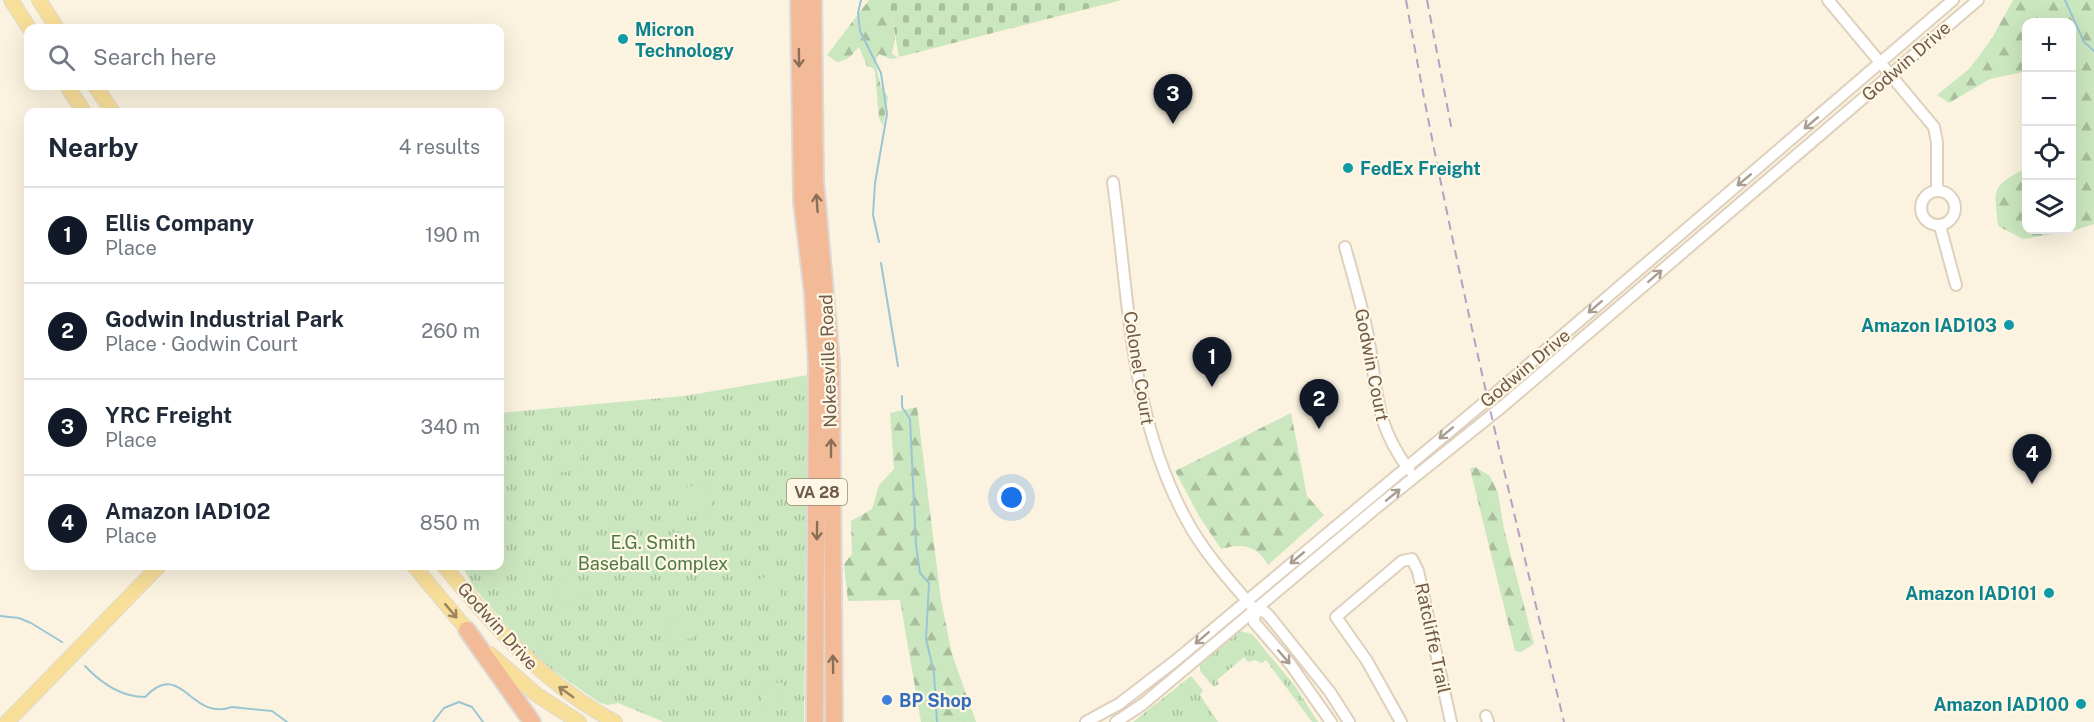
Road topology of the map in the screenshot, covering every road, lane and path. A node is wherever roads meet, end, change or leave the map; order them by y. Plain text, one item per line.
1 (11, 0) edge
2 (39, 0) edge
3 (799, 0) edge
4 (813, 0) edge
5 (1828, 0) edge
6 (1953, 0) edge
7 (1978, 0) edge
8 (26, 24) edge
9 (54, 24) edge
10 (1881, 63) junction
11 (1891, 74) junction
12 (70, 90) edge
13 (98, 90) edge
14 (81, 108) edge
15 (110, 108) edge
16 (1113, 182) dead end
17 (1937, 191) junction
18 (1940, 226) junction
19 (1345, 247) dead end
20 (1956, 285) dead end
21 (1406, 465) junction
22 (1415, 477) junction
23 (155, 570) edge
24 (417, 570) edge
25 (448, 570) edge
26 (1246, 600) junction
27 (1255, 610) junction
28 (467, 630) junction
29 (7, 722) edge
30 (531, 722) edge
31 (579, 722) edge
32 (615, 722) edge
33 (815, 722) edge
34 (834, 722) edge
35 (1086, 722) edge
36 (1116, 722) edge
37 (1331, 722) edge
38 (1349, 722) edge
39 (1401, 722) edge
40 (1451, 722) edge

1 - 8 main road
2 - 9 main road
3 -> 33 highway, Nokesville Road / VA 28
34 -> 4 highway, Nokesville Road / VA 28
5 - 10 street
6 - 10 street, Godwin Drive
7 - 11 street, Godwin Drive
10 - 11 street
10 -> 21 street, Godwin Drive
11 - 17 street
22 -> 11 street, Godwin Drive
12 - 14 main road
13 - 15 main road
16 - 26 street, Colonel Court
17 - 18 street
17 - 18 street
18 - 20 street
19 - 21 street, Godwin Court
21 - 22 street, Godwin Court
21 -> 26 street, Godwin Drive
27 -> 22 street, Godwin Drive
23 - 29 main road
24 -> 28 main road, Godwin Drive
32 -> 25 main road, Godwin Drive
26 - 27 street, Colonel Court
26 -> 35 street, Godwin Drive
27 - 36 street, Godwin Drive
27 -> 37 street
27 - 38 street
28 - 30 highway
28 - 31 main road, Godwin Drive
39 - 40 street, Ratcliffe Trail

